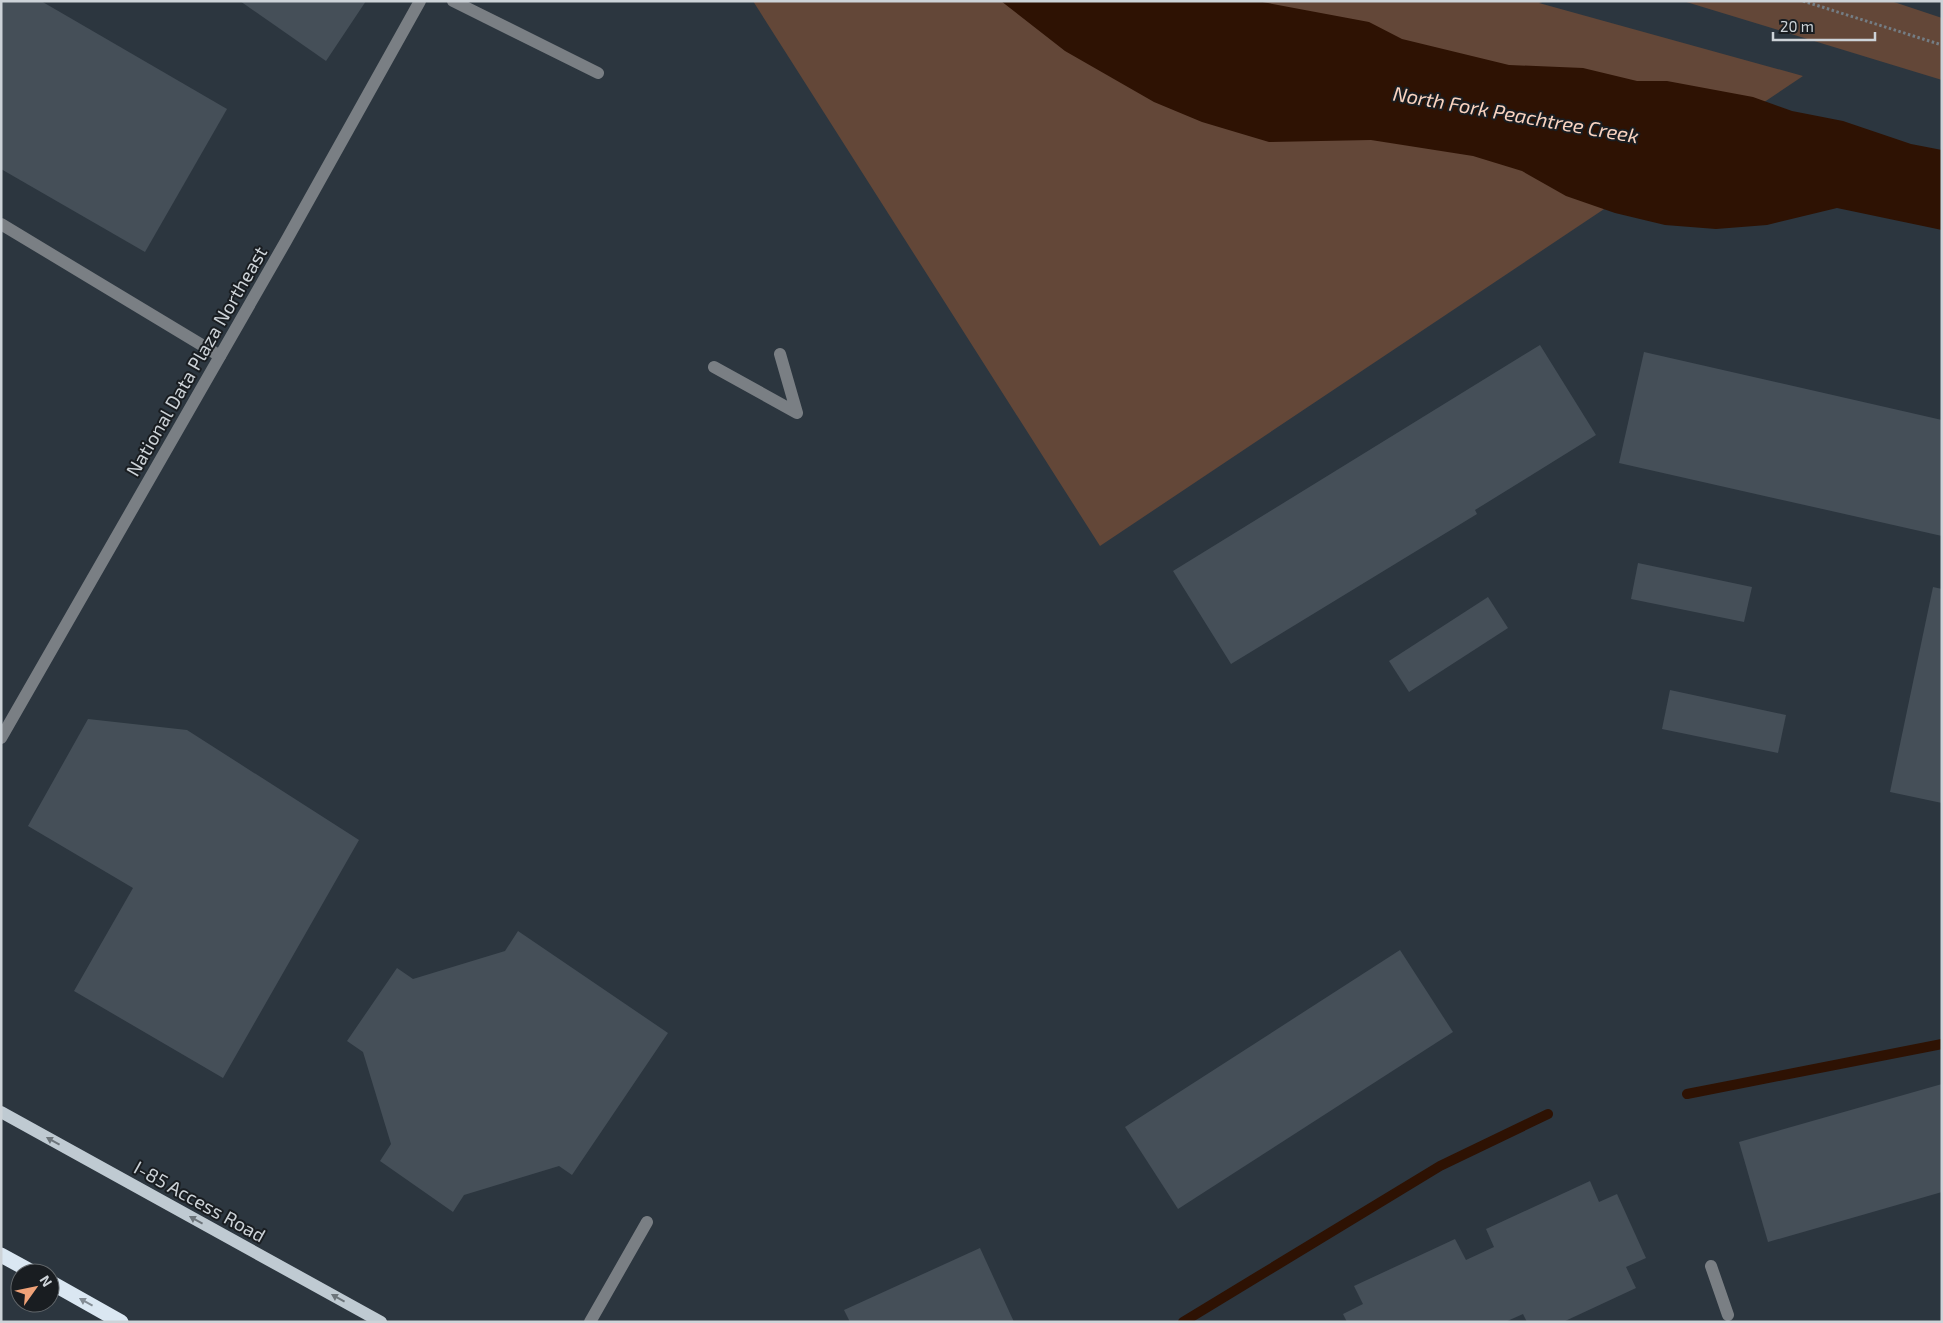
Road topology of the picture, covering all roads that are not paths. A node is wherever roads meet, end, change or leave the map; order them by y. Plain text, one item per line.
1 (420, 1) edge
2 (453, 1) edge
3 (598, 73) dead end
4 (1, 224) edge
5 (780, 354) dead end
6 (220, 356) junction
7 (714, 367) dead end
8 (1, 738) edge
9 (1, 1112) edge
10 (647, 1222) dead end
11 (1, 1254) edge
12 (17, 1263) edge
13 (1711, 1266) dead end
14 (60, 1288) edge
15 (1728, 1314) dead end
16 (121, 1322) edge
17 (381, 1322) edge
18 (590, 1322) edge

1 - 6 street, National Data Plaza Northeast
2 - 3 street
4 - 6 street
5 - 7 street
6 - 8 street, National Data Plaza Northeast
17 -> 9 main road, I-85 Access Road
10 - 18 street
11 - 12 highway
13 - 15 street
16 -> 14 highway

